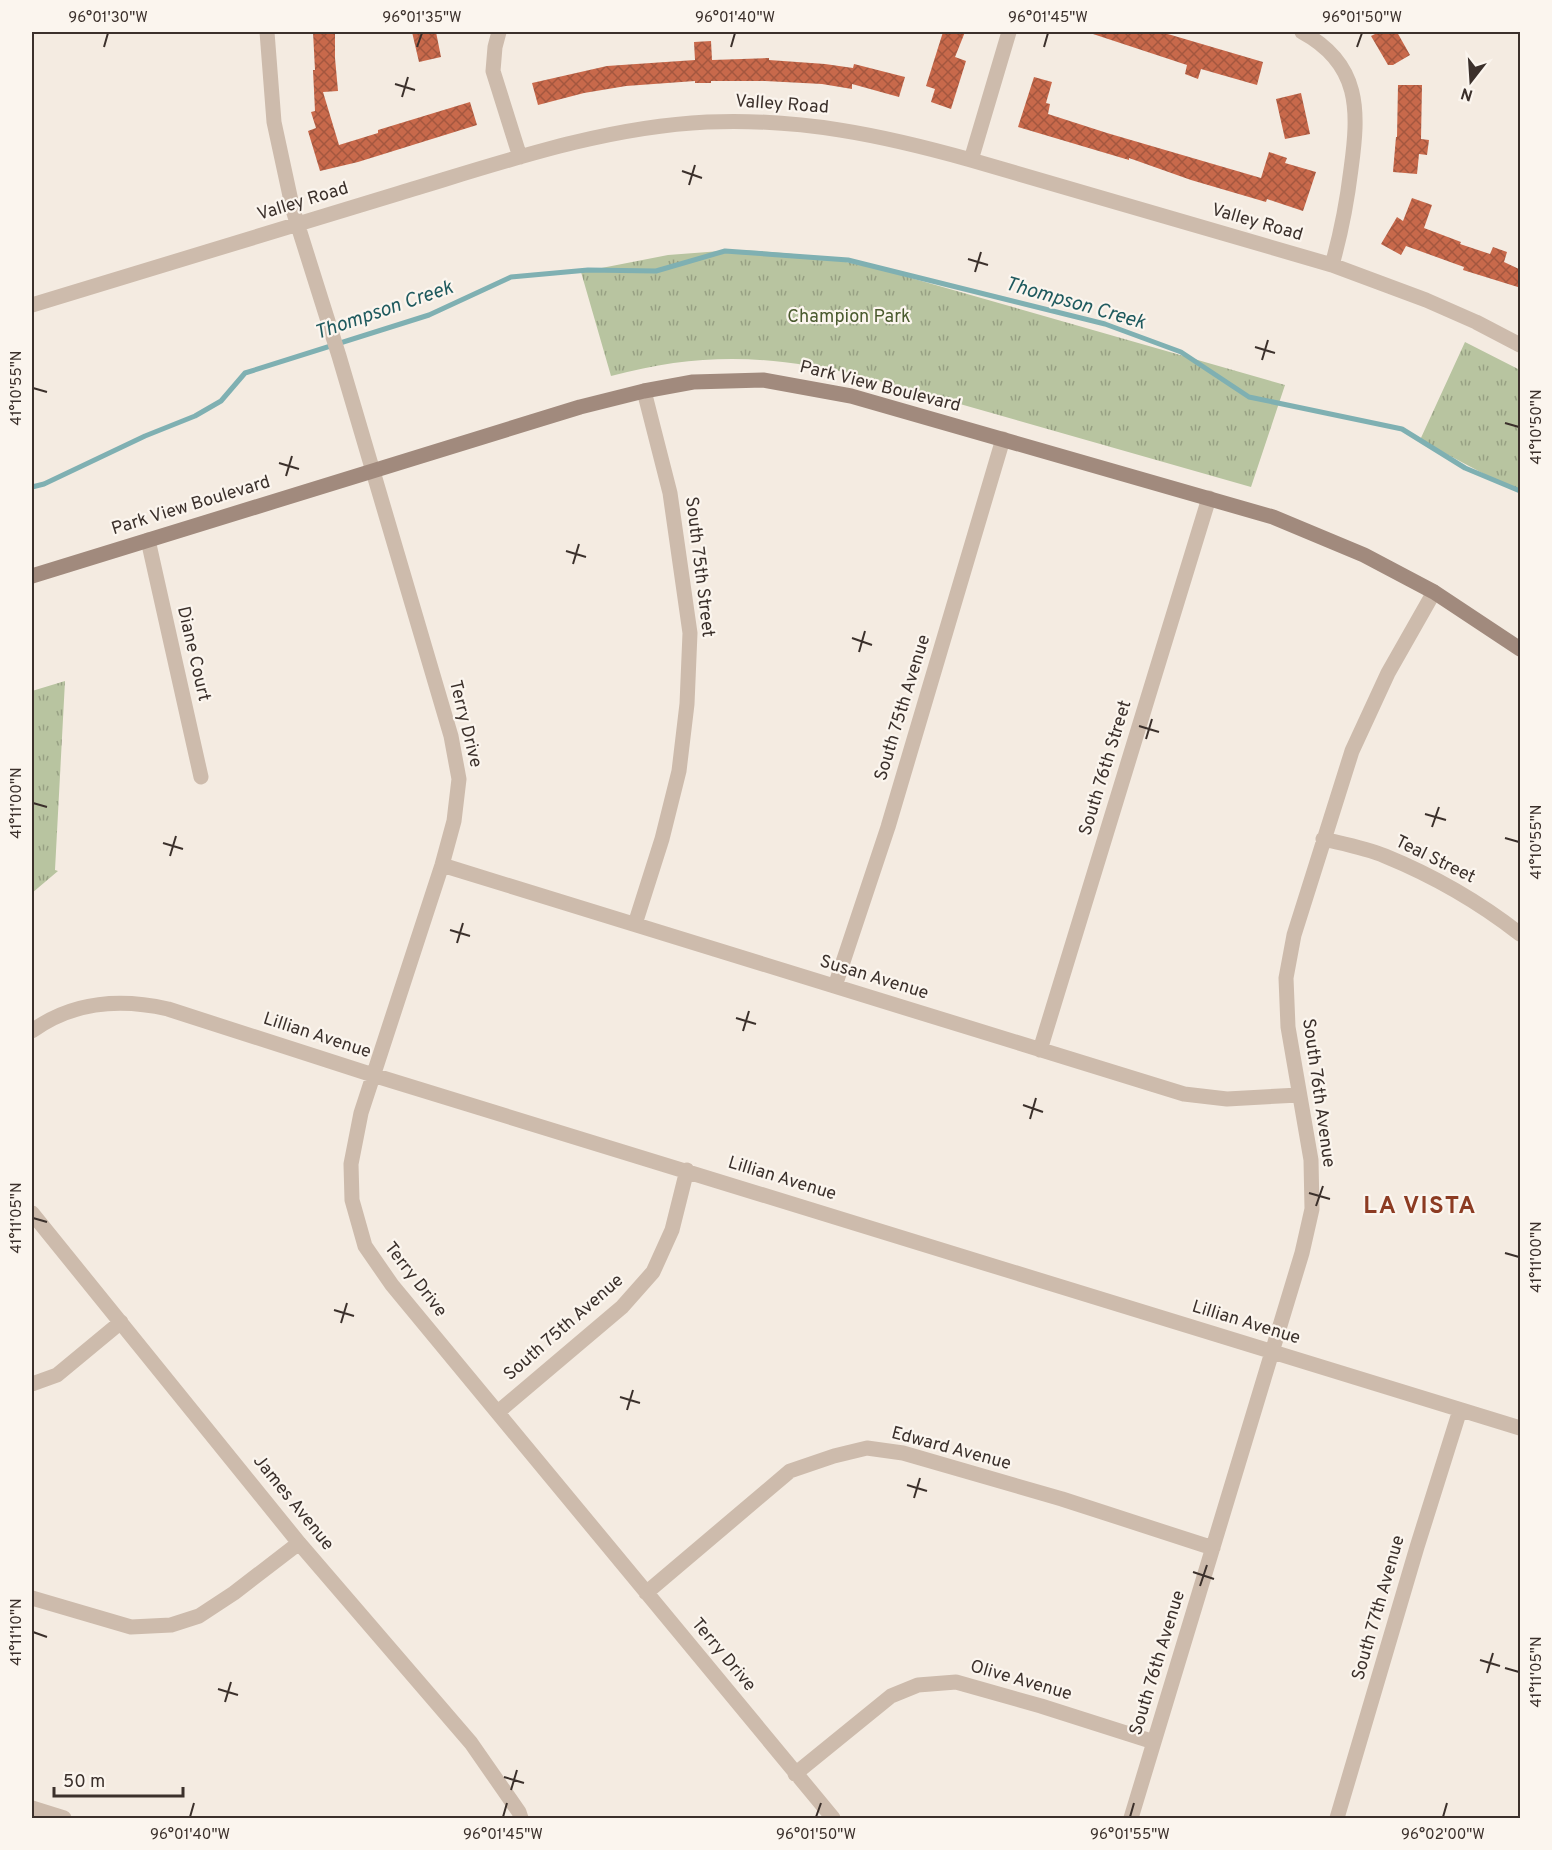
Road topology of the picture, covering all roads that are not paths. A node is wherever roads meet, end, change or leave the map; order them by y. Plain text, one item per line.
1 (267, 32) edge
2 (499, 32) edge
3 (1009, 32) edge
4 (1302, 32) edge
5 (520, 157) junction
6 (971, 160) junction
7 (297, 224) junction
8 (1332, 265) junction
9 (32, 305) edge
10 (1521, 345) edge
11 (644, 391) junction
12 (1003, 439) junction
13 (373, 471) junction
14 (1209, 498) junction
15 (148, 540) junction
16 (32, 576) edge
17 (1434, 592) junction
18 (1521, 649) edge
19 (201, 777) dead end
20 (1323, 838) junction
21 (442, 865) junction
22 (635, 924) junction
23 (1521, 934) edge
24 (835, 987) junction
25 (32, 1031) edge
26 (1040, 1050) junction
27 (374, 1075) junction
28 (1299, 1095) junction
29 (687, 1170) junction
30 (32, 1213) edge
31 (121, 1322) junction
32 (1271, 1352) junction
33 (32, 1384) edge
34 (1460, 1410) junction
35 (498, 1412) junction
36 (1521, 1428) edge
37 (299, 1543) junction
38 (1213, 1548) junction
39 (646, 1593) junction
40 (32, 1598) edge
41 (1154, 1742) junction
42 (795, 1774) junction
43 (32, 1811) edge
44 (64, 1818) edge
45 (521, 1818) edge
46 (833, 1818) edge
47 (1131, 1818) edge
48 (1337, 1818) edge

1 - 7 street, Terry Drive
2 - 5 street
3 - 6 street
4 - 8 street
5 - 6 street, Valley Road
5 - 7 street, Valley Road
6 - 8 street, Valley Road
7 - 9 street, Valley Road
7 - 13 street, Terry Drive
8 - 10 street, Valley Road
11 - 12 street, Park View Boulevard
11 - 13 street, Park View Boulevard
11 - 22 street, South 75th Street
12 - 14 street, Park View Boulevard
12 - 24 street, South 75th Avenue
13 - 15 street, Park View Boulevard
13 - 21 street, Terry Drive
14 - 17 street, Park View Boulevard
14 - 26 street, South 76th Street
15 - 16 street, Park View Boulevard
15 - 19 street, Diane Court
17 - 18 street, Park View Boulevard
17 - 20 street, South 76th Avenue
20 - 23 street, Teal Street
20 - 28 street, South 76th Avenue
21 - 22 street, Susan Avenue
21 - 27 street, Terry Drive
22 - 24 street, Susan Avenue
24 - 26 street, Susan Avenue
25 - 27 street, Lillian Avenue
26 - 28 street, Susan Avenue
27 - 29 street, Lillian Avenue
27 - 35 street, Terry Drive
28 - 32 street, South 76th Avenue
29 - 32 street, Lillian Avenue
29 - 35 street, South 75th Avenue
30 - 31 street, James Avenue
31 - 33 street
31 - 37 street, James Avenue
32 - 34 street, Lillian Avenue
32 - 38 street, South 76th Avenue
34 - 36 street, Lillian Avenue
34 - 48 street, South 77th Avenue
35 - 39 street, Terry Drive
37 - 40 street
37 - 45 street, James Avenue
38 - 39 street, Edward Avenue
38 - 41 street, South 76th Avenue
39 - 42 street, Terry Drive
41 - 42 street, Olive Avenue
41 - 47 street, South 76th Avenue
42 - 46 street, Terry Drive
43 - 44 street

